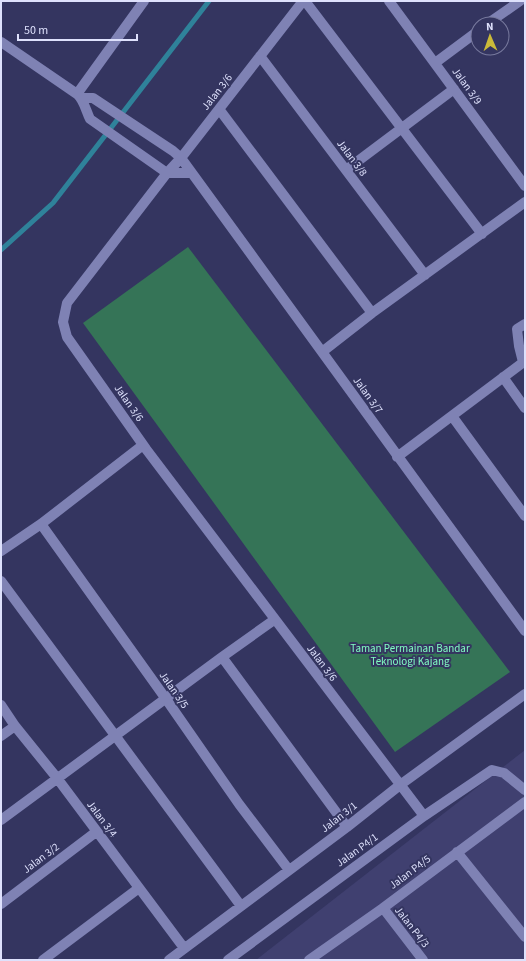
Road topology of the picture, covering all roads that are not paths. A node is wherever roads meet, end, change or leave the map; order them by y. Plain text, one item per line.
1 (144, 1) edge
2 (304, 1) edge
3 (389, 1) edge
4 (520, 1) edge
5 (498, 16) edge
6 (470, 37) edge
7 (1, 42) edge
8 (260, 56) junction
9 (435, 63) junction
10 (454, 89) junction
11 (79, 96) junction
12 (219, 109) junction
13 (402, 128) junction
14 (181, 158) junction
15 (346, 170) junction
16 (167, 173) junction
17 (191, 173) junction
18 (525, 186) edge
19 (525, 202) edge
20 (482, 234) junction
21 (425, 275) junction
22 (372, 313) junction
23 (525, 324) edge
24 (322, 352) junction
25 (524, 361) edge
26 (503, 377) junction
27 (525, 408) edge
28 (452, 416) junction
29 (143, 445) junction
30 (397, 457) junction
31 (525, 516) edge
32 (41, 524) junction
33 (1, 550) edge
34 (1, 582) edge
35 (274, 620) junction
36 (525, 631) edge
37 (222, 657) junction
38 (525, 694) edge
39 (166, 699) junction
40 (1, 705) edge
41 (15, 726) junction
42 (1, 736) edge
43 (114, 736) junction
44 (57, 778) junction
45 (400, 785) junction
46 (525, 790) edge
47 (525, 802) edge
48 (424, 816) junction
49 (1, 820) edge
50 (347, 827) junction
51 (96, 832) junction
52 (457, 852) junction
53 (289, 870) junction
54 (139, 888) junction
55 (1, 904) edge
56 (241, 906) junction
57 (383, 908) junction
58 (525, 937) edge
59 (184, 948) junction
60 (43, 960) edge
61 (169, 960) edge
62 (228, 960) edge
63 (309, 960) edge
64 (423, 960) edge

1 - 11 street
2 - 8 street, Jalan 3/6
2 - 13 street
3 - 9 street, Jalan 3/9
4 - 5 street
6 - 9 street
7 - 11 street
8 - 12 street, Jalan 3/6
8 - 15 street, Jalan 3/8
9 - 10 street, Jalan 3/9
10 - 13 street
10 - 18 street, Jalan 3/9
11 - 14 street, Jalan 3/7
11 - 16 street
12 - 14 street, Jalan 3/6
12 - 22 street
13 - 15 street
13 - 20 street
14 - 16 street, Jalan 3/6
14 - 17 street, Jalan 3/7
15 - 21 street, Jalan 3/8
16 - 17 street
16 - 29 street, Jalan 3/6
17 - 24 street, Jalan 3/7
19 - 20 street
20 - 21 street
21 - 22 street
22 - 24 street
23 - 25 street
24 - 30 street, Jalan 3/7
25 - 26 street
26 - 27 street
26 - 28 street
28 - 30 street
28 - 31 street
29 - 32 street
29 - 35 street, Jalan 3/6
30 - 36 street, Jalan 3/7
32 - 33 street
32 - 39 street, Jalan 3/5
34 - 43 street
35 - 37 street
35 - 45 street, Jalan 3/6
37 - 39 street
37 - 50 street
38 - 45 street, Jalan 3/1
39 - 43 street
39 - 53 street, Jalan 3/5
40 - 41 street, Jalan 3/4
41 - 42 street
41 - 44 street, Jalan 3/4
43 - 44 street
43 - 56 street
44 - 49 street
44 - 51 street, Jalan 3/4
45 - 48 street, Jalan 3/6
45 - 50 street, Jalan 3/1
46 - 48 street, Jalan P4/1
47 - 52 street, Jalan P4/5
48 - 62 street, Jalan P4/1
50 - 53 street, Jalan 3/1
51 - 54 street, Jalan 3/4
51 - 55 street, Jalan 3/2
52 - 57 street, Jalan P4/5
52 - 58 street
53 - 56 street, Jalan 3/1
54 - 59 street, Jalan 3/4
54 - 60 street
56 - 59 street, Jalan 3/1
57 - 63 street, Jalan P4/5
57 - 64 street, Jalan P4/3
59 - 61 street, Jalan 3/1

